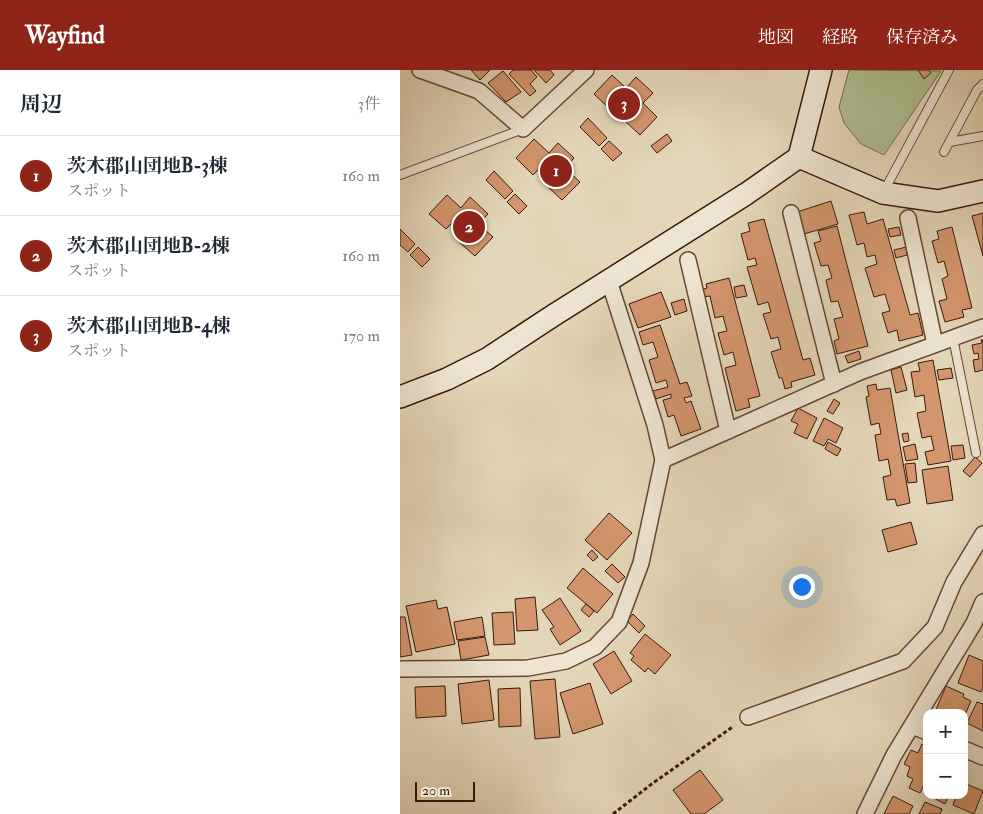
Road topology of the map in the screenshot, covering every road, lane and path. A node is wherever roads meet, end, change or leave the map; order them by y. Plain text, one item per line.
1 (420, 70) edge
2 (586, 70) edge
3 (821, 70) edge
4 (949, 70) edge
5 (983, 84) edge
6 (523, 129) junction
7 (983, 136) edge
8 (950, 142) junction
9 (944, 152) dead end
10 (799, 157) junction
11 (400, 175) edge
12 (983, 191) edge
13 (883, 193) junction
14 (791, 213) dead end
15 (908, 218) dead end
16 (688, 260) dead end
17 (609, 281) junction
18 (983, 327) edge
19 (954, 338) junction
20 (935, 344) junction
21 (834, 384) junction
22 (400, 397) edge
23 (728, 431) junction
24 (976, 453) dead end
25 (664, 460) junction
26 (983, 534) edge
27 (983, 602) edge
28 (978, 625) edge
29 (400, 669) edge
30 (748, 716) joint
31 (912, 726) junction
32 (923, 730) edge
33 (968, 750) edge
34 (983, 757) edge
35 (613, 814) edge
36 (865, 814) edge

1 - 6 street
2 - 6 street
3 - 10 street
4 - 13 lane
5 - 8 lane
6 - 11 lane
7 - 8 lane
8 - 9 lane
10 - 13 street
10 - 17 street
12 - 13 street
14 - 21 street
15 - 20 street
16 - 23 street
17 - 22 street
17 - 25 street
18 - 19 street
19 - 20 street
19 - 24 lane
20 - 21 street
21 - 23 street
23 - 25 street
25 - 29 street
26 - 30 street
27 - 28 street
28 - 31 street
30 - 35 path
31 - 32 street
31 - 36 street
33 - 34 street

